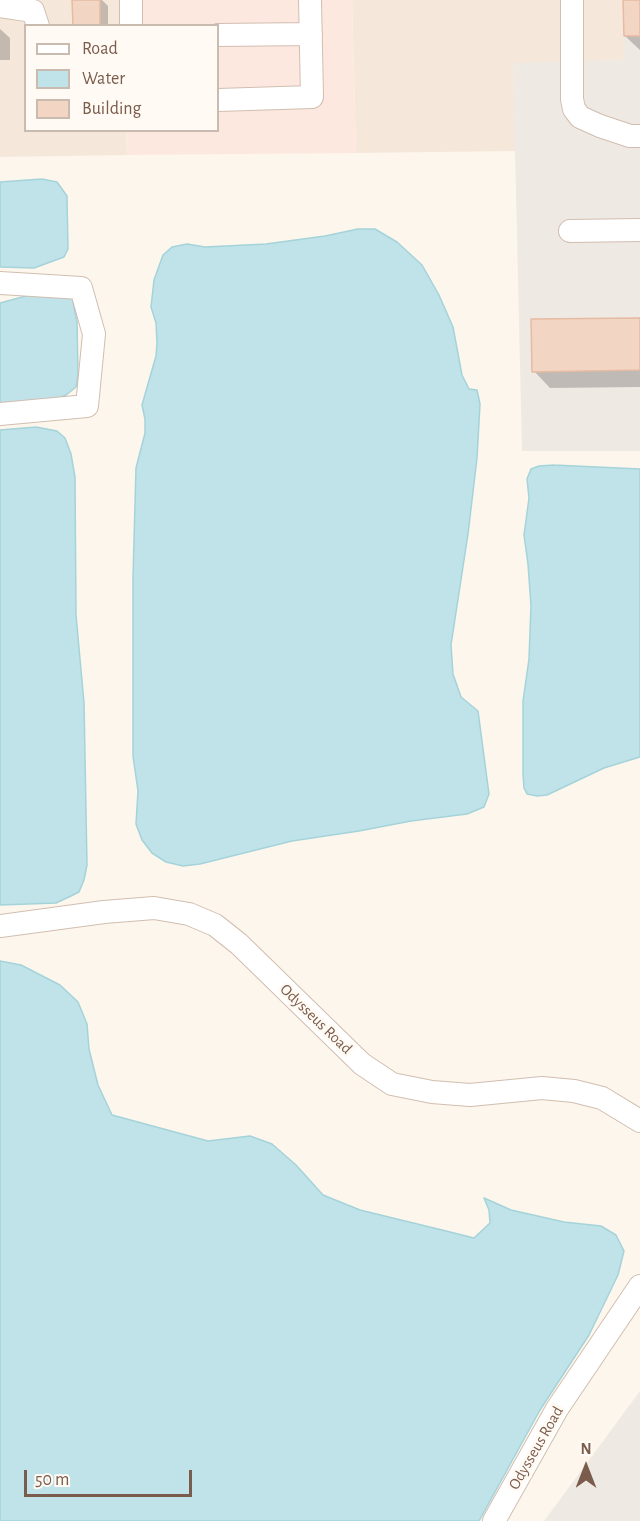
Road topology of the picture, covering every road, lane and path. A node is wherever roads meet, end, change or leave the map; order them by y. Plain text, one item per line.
1 (131, 0) edge
2 (310, 0) edge
3 (572, 0) edge
4 (5, 4) edge
5 (37, 9) edge
6 (131, 24) edge
7 (311, 34) junction
8 (219, 35) edge
9 (219, 100) edge
10 (640, 136) edge
11 (640, 230) edge
12 (570, 231) dead end
13 (0, 283) edge
14 (0, 414) edge
15 (0, 926) edge
16 (640, 1121) edge
17 (640, 1286) edge
18 (494, 1521) edge

1 - 6 street
2 - 7 street
3 - 10 street
4 - 5 street
7 - 8 street
7 - 9 street
11 - 12 street
13 - 14 street
15 - 16 street, Odysseus Road
17 - 18 street, Odysseus Road

